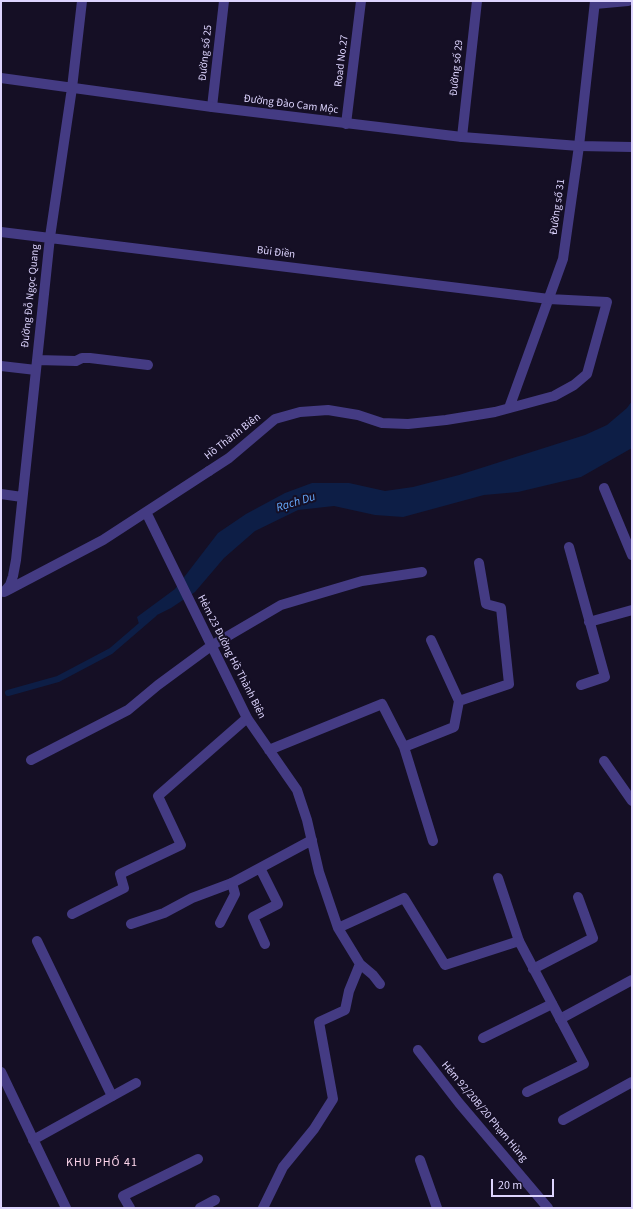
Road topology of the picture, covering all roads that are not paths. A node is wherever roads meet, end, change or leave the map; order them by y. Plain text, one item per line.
1 (82, 1) edge
2 (224, 1) edge
3 (361, 1) edge
4 (477, 1) edge
5 (628, 1) edge
6 (595, 2) edge
7 (1, 78) edge
8 (72, 88) junction
9 (212, 107) junction
10 (346, 124) junction
11 (462, 137) junction
12 (579, 146) junction
13 (632, 147) edge
14 (1, 232) edge
15 (50, 237) junction
16 (549, 299) junction
17 (37, 360) junction
18 (148, 365) dead end
19 (1, 366) edge
20 (36, 370) junction
21 (509, 408) junction
22 (604, 488) dead end
23 (1, 494) edge
24 (22, 497) junction
25 (146, 512) junction
26 (569, 548) dead end
27 (632, 555) edge
28 (479, 563) dead end
29 (422, 572) dead end
30 (2, 593) edge
31 (632, 610) edge
32 (589, 622) junction
33 (431, 640) dead end
34 (212, 646) junction
35 (581, 685) dead end
36 (459, 701) junction
37 (247, 718) junction
38 (404, 747) junction
39 (268, 750) junction
40 (31, 760) dead end
41 (604, 761) dead end
42 (632, 801) edge
43 (312, 840) junction
44 (433, 841) dead end
45 (260, 868) junction
46 (498, 878) dead end
47 (232, 882) junction
48 (578, 897) dead end
49 (72, 914) dead end
50 (220, 923) dead end
51 (131, 924) dead end
52 (338, 928) junction
53 (37, 941) dead end
54 (519, 941) junction
55 (265, 944) dead end
56 (360, 964) junction
57 (533, 969) junction
58 (632, 980) edge
59 (380, 984) dead end
60 (552, 1004) junction
61 (560, 1019) junction
62 (483, 1038) dead end
63 (418, 1050) dead end
64 (1, 1072) edge
65 (632, 1082) edge
66 (136, 1083) dead end
67 (527, 1092) dead end
68 (112, 1096) junction
69 (562, 1120) dead end
70 (32, 1140) junction
71 (198, 1159) dead end
72 (420, 1160) dead end
73 (215, 1200) dead end
74 (66, 1208) edge
75 (130, 1208) edge
76 (200, 1208) edge
77 (263, 1208) edge
78 (437, 1208) edge
79 (548, 1208) edge

1 - 8 street, Đường Đỗ Ngọc Quang
2 - 9 street, Đường số 25
3 - 10 street, Road No.27
4 - 11 street, Đường số 29
5 - 6 street
6 - 12 street, Đường số 31
7 - 8 street, Đường Đào Cam Mộc
8 - 9 street, Đường Đào Cam Mộc
8 - 15 street, Đường Đỗ Ngọc Quang
9 - 10 street, Đường Đào Cam Mộc
10 - 11 street, Đường Đào Cam Mộc
11 - 12 street, Đường Đào Cam Mộc
12 - 13 street, Đường Đào Cam Mộc
12 - 16 street, Đường số 31
14 - 15 street, Bùi Điền
15 - 16 street, Bùi Điền
15 - 17 street, Đường Đỗ Ngọc Quang
16 - 21 street, Đường số 31
16 - 21 street, Bùi Điền
17 - 18 street
17 - 20 street, Đường Đỗ Ngọc Quang
19 - 20 street
20 - 24 street, Đường Đỗ Ngọc Quang
21 - 25 street, Hồ Thành Biên
22 - 27 street
23 - 24 street
24 - 30 street, Đường Đỗ Ngọc Quang
25 - 30 street, Hồ Thành Biên
25 - 34 street, Hẻm 23 Đường Hồ Thành Biên
26 - 32 street
28 - 36 street
29 - 34 street
31 - 32 street
32 - 35 street
33 - 36 street
34 - 37 street, Hẻm 23 Đường Hồ Thành Biên
34 - 40 street
36 - 38 street
37 - 39 street, Hẻm 23 Đường Hồ Thành Biên
37 - 49 street
38 - 39 street
38 - 44 street
39 - 43 street, Hẻm 23 Đường Hồ Thành Biên
41 - 42 street
43 - 45 street
43 - 52 street, Hẻm 23 Đường Hồ Thành Biên
45 - 47 street
45 - 55 street
46 - 54 street
47 - 50 street
47 - 51 street
48 - 57 street
52 - 54 street
52 - 56 street, Hẻm 23 Đường Hồ Thành Biên
53 - 68 street
54 - 57 street
56 - 59 street, Hẻm 23 Đường Hồ Thành Biên
56 - 77 street
57 - 60 street
58 - 61 street
60 - 61 street
60 - 62 street
61 - 67 street
63 - 79 street, Hẻm 92/20B/20 Phạm Hùng
64 - 70 street
65 - 69 street
66 - 68 street
68 - 70 street
70 - 74 street
71 - 75 street
72 - 78 street
73 - 76 street

